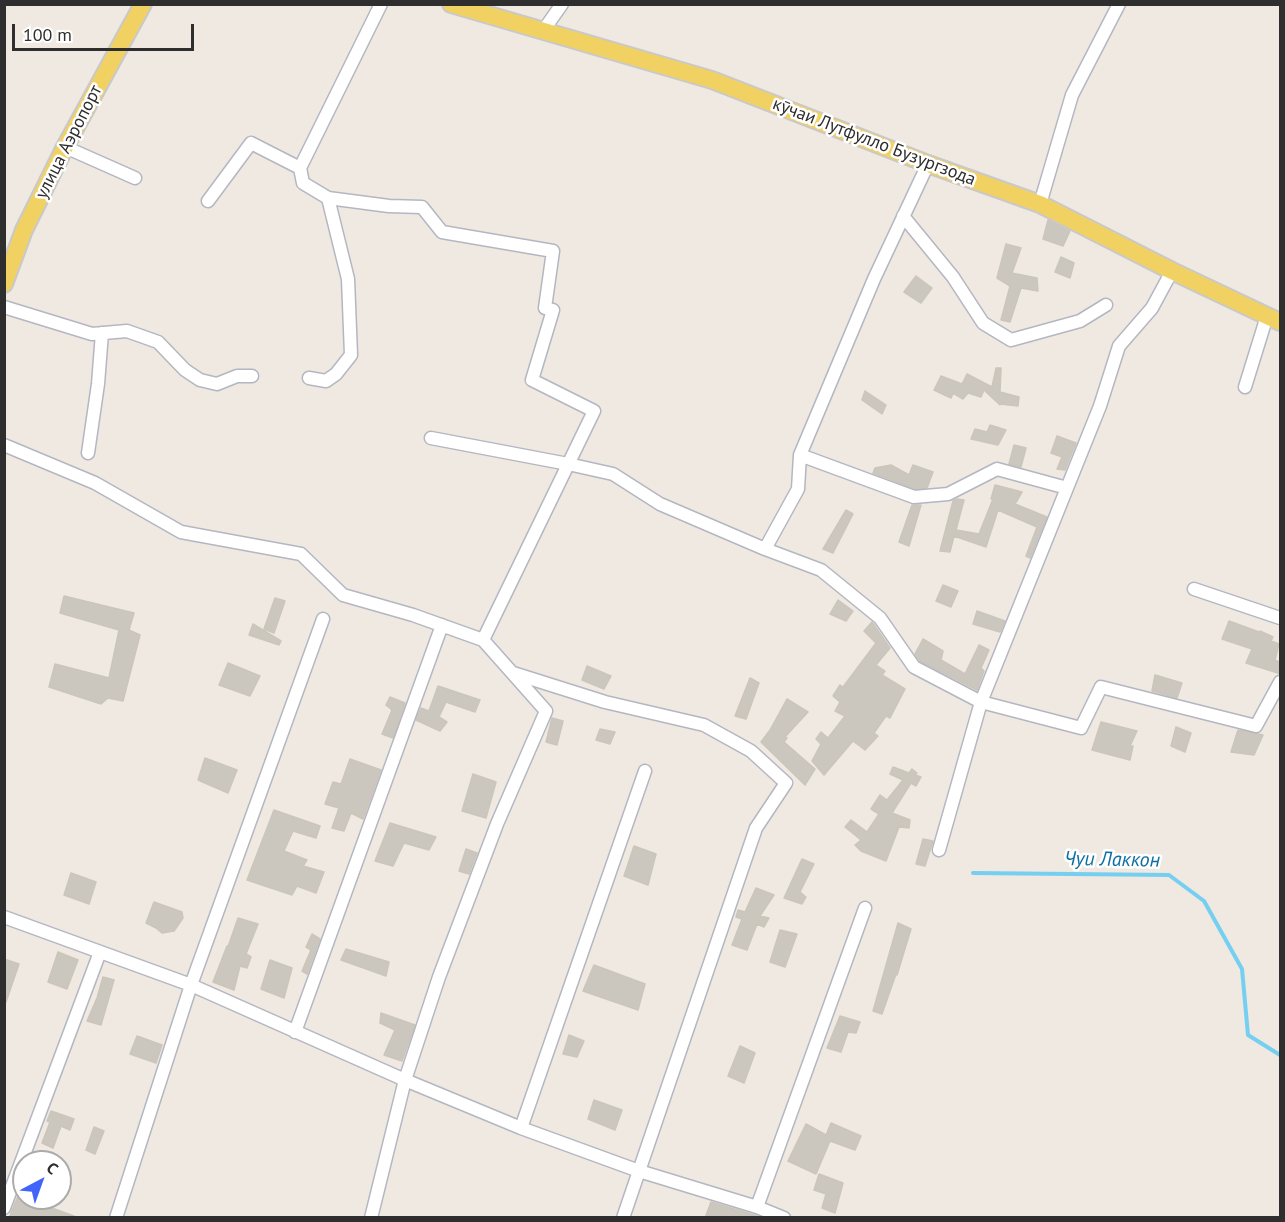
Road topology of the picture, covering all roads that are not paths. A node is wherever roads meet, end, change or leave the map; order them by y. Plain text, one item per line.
1 (143, 4) edge
2 (381, 4) edge
3 (451, 4) edge
4 (562, 4) edge
5 (1119, 4) edge
6 (543, 31) junction
7 (65, 147) junction
8 (928, 164) junction
9 (300, 168) junction
10 (135, 178) dead end
11 (328, 198) junction
12 (208, 201) dead end
13 (1040, 204) junction
14 (903, 216) junction
15 (1172, 271) junction
16 (4, 284) edge
17 (1106, 305) dead end
18 (4, 307) edge
19 (1274, 319) edge
20 (102, 333) junction
21 (252, 376) dead end
22 (309, 378) dead end
23 (1245, 387) dead end
24 (431, 438) dead end
25 (4, 445) edge
26 (88, 453) dead end
27 (800, 455) junction
28 (568, 464) junction
29 (1067, 488) junction
30 (765, 549) junction
31 (1194, 589) dead end
32 (1281, 618) edge
33 (323, 619) dead end
34 (442, 625) junction
35 (483, 640) junction
36 (512, 673) junction
37 (1281, 682) edge
38 (981, 702) junction
39 (645, 771) dead end
40 (939, 850) dead end
41 (865, 908) dead end
42 (4, 917) edge
43 (100, 952) junction
44 (191, 985) junction
45 (295, 1032) junction
46 (405, 1080) junction
47 (521, 1128) junction
48 (639, 1171) junction
49 (4, 1208) edge
50 (762, 1212) edge
51 (116, 1218) edge
52 (371, 1218) edge
53 (623, 1218) edge
54 (784, 1218) edge

1 - 7 main road, улица Аэропорт
2 - 9 street
3 - 6 main road, кӯчаи Лутфулло Бузургзода
4 - 6 street
5 - 13 street
6 - 8 main road, кӯчаи Лутфулло Бузургзода
7 - 10 street
7 - 16 main road, улица Аэропорт
8 - 13 main road, кӯчаи Лутфулло Бузургзода
8 - 14 street
9 - 11 street
9 - 12 street
11 - 22 street
11 - 28 street
13 - 15 main road, кӯчаи Лутфулло Бузургзода
14 - 17 street
14 - 27 street
15 - 19 main road, кӯчаи Лутфулло Бузургзода
15 - 29 street
18 - 20 street
19 - 23 street
20 - 21 street
20 - 26 street
24 - 28 street
25 - 34 street
27 - 29 street
27 - 30 street
28 - 30 street
28 - 35 street
29 - 38 street
30 - 38 street
31 - 32 street
33 - 44 street
34 - 35 street
34 - 45 street
35 - 36 street
36 - 46 street
36 - 48 street
37 - 38 street
38 - 40 street
39 - 47 street
41 - 50 street
42 - 43 street
43 - 44 street
43 - 49 street
44 - 45 street
44 - 51 street
45 - 46 street
46 - 47 street
46 - 52 street
47 - 48 street
48 - 50 street
48 - 53 street
50 - 54 street

